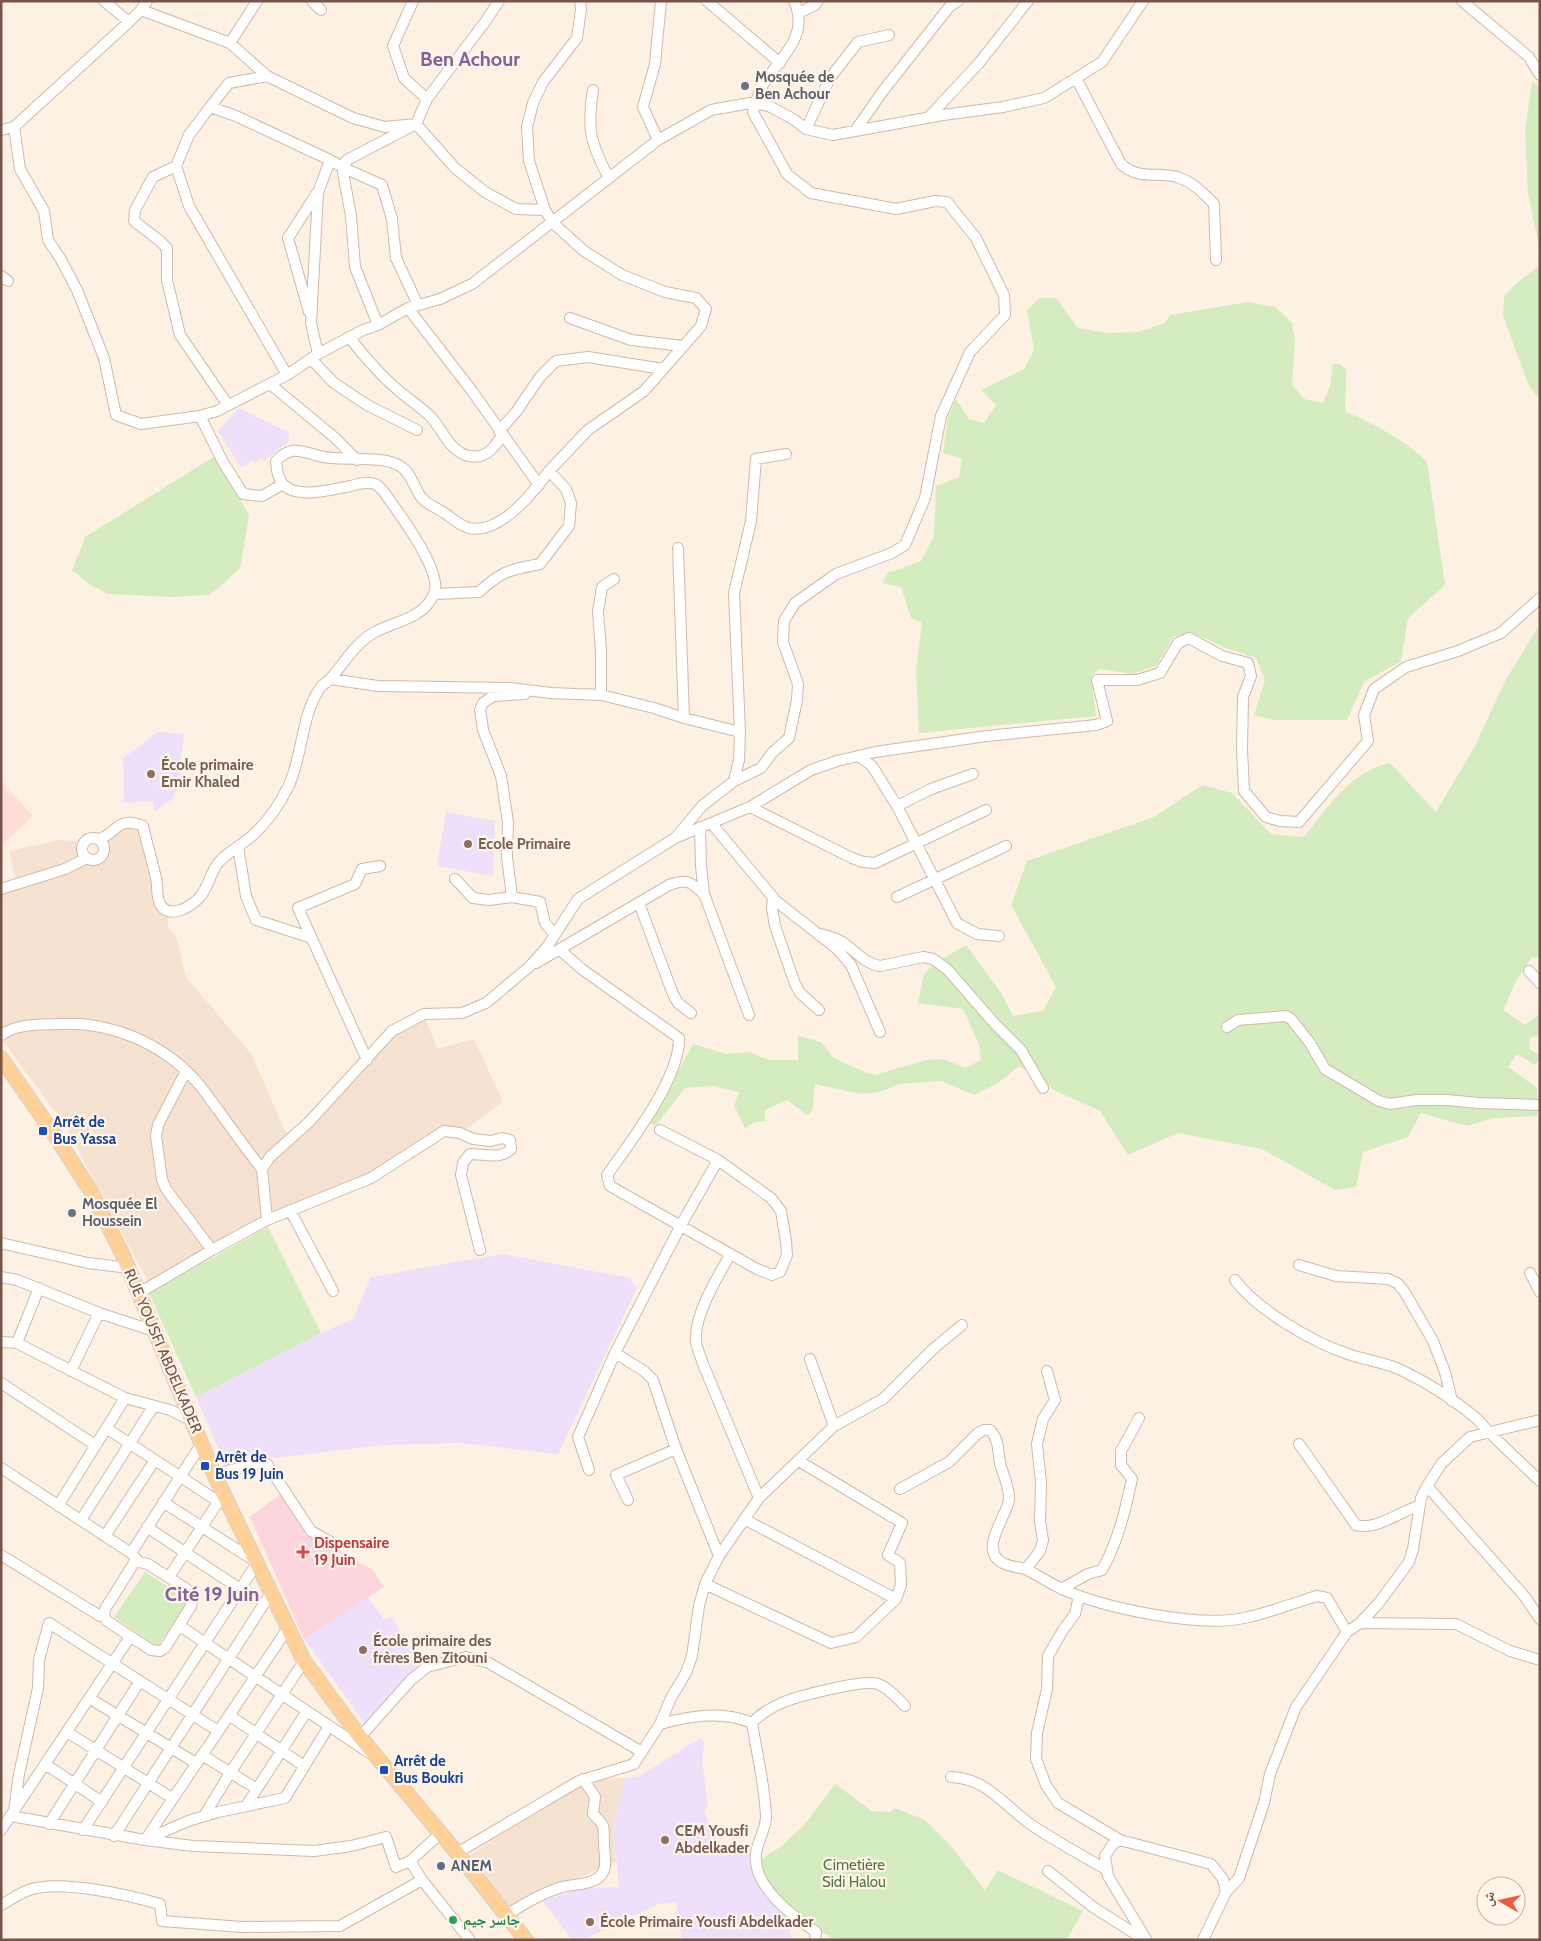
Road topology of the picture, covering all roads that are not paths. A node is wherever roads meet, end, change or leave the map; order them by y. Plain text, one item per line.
1 (104, 1) edge
2 (257, 1) edge
3 (312, 1) edge
4 (413, 1) edge
5 (499, 1) edge
6 (580, 1) edge
7 (661, 1) edge
8 (707, 1) edge
9 (794, 1) edge
10 (818, 1) edge
11 (958, 1) edge
12 (1028, 1) edge
13 (1143, 1) edge
14 (1462, 1) edge
15 (144, 5) edge
16 (321, 10) dead end
17 (799, 13) junction
18 (129, 22) junction
19 (889, 35) dead end
20 (230, 42) junction
21 (780, 63) junction
22 (1540, 75) edge
23 (267, 76) junction
24 (1076, 78) junction
25 (593, 90) dead end
26 (427, 99) junction
27 (756, 104) junction
28 (210, 107) junction
29 (928, 118) junction
30 (416, 124) junction
31 (14, 127) junction
32 (806, 129) junction
33 (1, 130) edge
34 (855, 131) junction
35 (658, 140) junction
36 (330, 160) junction
37 (176, 166) junction
38 (342, 167) junction
39 (609, 178) junction
40 (318, 193) junction
41 (545, 210) junction
42 (552, 222) junction
43 (1216, 260) dead end
44 (413, 306) junction
45 (570, 318) dead end
46 (312, 324) junction
47 (378, 325) junction
48 (349, 337) junction
49 (683, 346) junction
50 (314, 356) junction
51 (663, 369) junction
52 (287, 375) junction
53 (270, 384) junction
54 (228, 405) junction
55 (200, 416) junction
56 (417, 430) dead end
57 (501, 434) junction
58 (334, 437) junction
59 (786, 454) dead end
60 (314, 456) junction
61 (357, 460) junction
62 (549, 471) junction
63 (283, 484) junction
64 (539, 485) junction
65 (678, 548) dead end
66 (614, 579) dead end
67 (434, 594) junction
68 (1540, 598) edge
69 (330, 679) junction
70 (544, 692) junction
71 (601, 695) junction
72 (684, 718) junction
73 (740, 732) junction
74 (860, 757) junction
75 (973, 774) dead end
76 (734, 781) junction
77 (897, 806) junction
78 (750, 807) junction
79 (986, 810) dead end
80 (712, 824) junction
81 (700, 828) junction
82 (675, 838) junction
83 (102, 840) junction
84 (916, 842) junction
85 (1006, 846) dead end
86 (238, 847) junction
87 (82, 857) junction
88 (380, 866) dead end
89 (455, 879) dead end
90 (935, 879) junction
91 (1, 889) edge
92 (704, 894) junction
93 (512, 897) junction
94 (773, 897) junction
95 (897, 897) dead end
96 (639, 903) junction
97 (819, 934) junction
98 (555, 935) junction
99 (999, 936) dead end
100 (312, 938) junction
101 (560, 950) junction
102 (529, 967) junction
103 (1529, 971) dead end
104 (1540, 983) edge
105 (819, 1010) dead end
106 (691, 1013) dead end
107 (749, 1015) dead end
108 (1227, 1027) dead end
109 (880, 1032) dead end
110 (1, 1035) edge
111 (1, 1058) edge
112 (367, 1060) junction
113 (186, 1071) junction
114 (1043, 1088) dead end
115 (1540, 1105) edge
116 (660, 1130) dead end
117 (718, 1160) junction
118 (262, 1169) junction
119 (290, 1210) junction
120 (267, 1220) junction
121 (681, 1226) junction
122 (1, 1243) edge
123 (212, 1250) junction
124 (480, 1250) dead end
125 (730, 1254) junction
126 (1298, 1266) dead end
127 (129, 1268) junction
128 (1530, 1272) dead end
129 (1, 1277) edge
130 (1235, 1280) dead end
131 (39, 1288) junction
132 (333, 1291) dead end
133 (1540, 1292) edge
134 (139, 1293) junction
135 (99, 1312) junction
136 (962, 1325) dead end
137 (154, 1331) junction
138 (1, 1342) edge
139 (17, 1343) junction
140 (615, 1353) junction
141 (810, 1359) dead end
142 (71, 1371) junction
143 (1048, 1371) dead end
144 (1, 1383) edge
145 (125, 1398) junction
146 (1452, 1401) junction
147 (153, 1407) junction
148 (1140, 1418) dead end
149 (190, 1420) junction
150 (1540, 1420) edge
151 (834, 1426) junction
152 (106, 1428) junction
153 (1488, 1431) junction
154 (202, 1443) junction
155 (131, 1444) junction
156 (1299, 1444) dead end
157 (95, 1445) junction
158 (676, 1449) junction
159 (154, 1460) junction
160 (798, 1461) junction
161 (1, 1468) edge
162 (589, 1470) dead end
163 (214, 1474) junction
164 (180, 1477) junction
165 (1540, 1481) edge
166 (1426, 1486) junction
167 (900, 1489) dead end
168 (221, 1498) junction
169 (759, 1498) junction
170 (628, 1500) dead end
171 (163, 1502) junction
172 (58, 1506) junction
173 (1420, 1506) junction
174 (81, 1520) junction
175 (744, 1520) junction
176 (147, 1527) junction
177 (202, 1527) junction
178 (105, 1536) junction
179 (329, 1541) dead end
180 (131, 1553) junction
181 (185, 1553) junction
182 (1, 1555) edge
183 (719, 1556) junction
184 (139, 1562) junction
185 (256, 1562) junction
186 (1026, 1569) junction
187 (170, 1577) junction
188 (705, 1584) junction
189 (240, 1589) junction
190 (1061, 1589) junction
191 (271, 1593) junction
192 (1079, 1596) junction
193 (896, 1599) junction
194 (104, 1616) junction
195 (1540, 1618) edge
196 (1360, 1623) junction
197 (180, 1626) junction
198 (288, 1628) junction
199 (1347, 1632) junction
200 (130, 1636) junction
201 (205, 1643) junction
202 (229, 1659) junction
203 (1540, 1660) edge
204 (304, 1661) junction
205 (113, 1663) junction
206 (255, 1676) junction
207 (140, 1681) junction
208 (281, 1694) junction
209 (89, 1698) junction
210 (168, 1699) junction
211 (905, 1706) dead end
212 (307, 1711) junction
213 (192, 1714) junction
214 (229, 1715) junction
215 (118, 1716) junction
216 (752, 1723) junction
217 (660, 1724) junction
218 (329, 1726) junction
219 (218, 1731) junction
220 (67, 1732) junction
221 (146, 1733) junction
222 (256, 1733) junction
223 (360, 1737) junction
224 (170, 1748) junction
225 (96, 1750) junction
226 (281, 1751) junction
227 (642, 1752) junction
228 (199, 1759) junction
229 (380, 1760) junction
230 (46, 1764) junction
231 (304, 1766) junction
232 (124, 1767) junction
233 (230, 1773) junction
234 (952, 1777) dead end
235 (583, 1779) junction
236 (148, 1782) junction
237 (75, 1783) junction
238 (256, 1789) junction
239 (172, 1798) junction
240 (102, 1802) junction
241 (246, 1806) junction
242 (12, 1813) junction
243 (204, 1816) junction
244 (49, 1824) junction
245 (1, 1830) edge
246 (83, 1830) junction
247 (441, 1833) junction
248 (114, 1836) junction
249 (146, 1840) junction
250 (1120, 1840) junction
251 (458, 1852) junction
252 (410, 1861) junction
253 (1107, 1870) junction
254 (1048, 1871) dead end
255 (422, 1880) junction
256 (1226, 1892) junction
257 (1, 1905) edge
258 (506, 1915) junction
259 (522, 1938) edge
260 (470, 1940) edge
261 (815, 1940) edge
262 (1146, 1940) edge
263 (1203, 1940) edge

1 - 18 street
2 - 20 street
3 - 16 street
4 - 26 street
5 - 26 street
6 - 41 street
7 - 35 street
8 - 21 street
9 - 17 street
10 - 17 street
11 - 34 street
12 - 29 street
13 - 24 street
14 - 22 street
15 - 18 street
15 - 20 street
17 - 21 street
18 - 31 street
19 - 32 street
20 - 23 street
21 - 27 street
23 - 28 street
23 - 30 street
24 - 29 street
24 - 43 street
25 - 39 street
26 - 30 street
27 - 32 street
27 - 35 street
27 - 76 street
28 - 36 street
28 - 37 street
29 - 34 street
30 - 38 street
30 - 41 street
31 - 33 street
31 - 55 street
32 - 34 street
35 - 39 street
36 - 38 street
36 - 40 street
37 - 52 street
37 - 54 street
38 - 44 street
38 - 47 street
39 - 42 street
40 - 46 street
40 - 46 street
41 - 42 street
42 - 44 street
42 - 49 street
44 - 47 street
44 - 57 street
45 - 49 street
46 - 50 street
47 - 48 street
48 - 50 street
48 - 57 street
49 - 51 street
50 - 52 street
50 - 56 street
51 - 57 street
51 - 62 street
52 - 53 street
53 - 54 street
53 - 58 street
54 - 55 street
55 - 63 street
57 - 64 street
58 - 60 street
58 - 61 street
59 - 73 street
60 - 61 street
60 - 63 street
61 - 64 street
62 - 64 street
62 - 67 street
63 - 67 street
65 - 72 street
66 - 71 street
67 - 69 street
68 - 74 street
69 - 70 street
69 - 86 street
70 - 71 street
70 - 93 street
71 - 72 street
72 - 73 street
73 - 76 street
74 - 77 street
74 - 78 street
75 - 77 street
76 - 82 street
77 - 84 street
78 - 80 street
78 - 84 street
79 - 84 street
80 - 81 street
80 - 94 street
81 - 82 street
81 - 92 street
82 - 98 street
83 - 86 street
83 - 87 street
83 - 87 street
84 - 90 street
85 - 90 street
86 - 100 street
87 - 91 street
88 - 100 street
89 - 93 street
90 - 95 street
90 - 99 street
92 - 96 street
92 - 107 street
93 - 98 street
94 - 97 street
94 - 105 street
96 - 101 street
96 - 106 street
97 - 109 street
97 - 114 street
98 - 102 street
100 - 112 street
101 - 102 street
101 - 121 street
102 - 112 street
103 - 104 street
108 - 115 street
110 - 113 street
111 - 127 main road, RUE YOUSFI ABDELKADER
112 - 118 street
113 - 118 street
113 - 123 street
116 - 117 street
117 - 121 street
117 - 125 street
118 - 120 street
119 - 120 street
119 - 124 street
119 - 132 street
120 - 123 street
121 - 125 street
121 - 140 street
122 - 127 street
123 - 134 street
125 - 169 street
126 - 146 street
127 - 134 main road, RUE YOUSFI ABDELKADER
128 - 133 street
129 - 131 street
130 - 146 street
131 - 135 street
131 - 139 street
134 - 137 main road, RUE YOUSFI ABDELKADER
135 - 137 street
135 - 142 street
136 - 151 street
137 - 149 main road, RUE YOUSFI ABDELKADER
138 - 139 street
139 - 142 street
140 - 158 street
140 - 162 street
141 - 151 street
142 - 145 street
143 - 186 street
144 - 157 street
145 - 147 street
145 - 152 street
146 - 153 street
147 - 149 street
147 - 155 street
148 - 190 street
149 - 154 main road, RUE YOUSFI ABDELKADER
150 - 153 street
151 - 160 street
152 - 155 street
152 - 157 street
153 - 165 street
153 - 166 street
154 - 163 main road, RUE YOUSFI ABDELKADER
154 - 164 street
155 - 159 street
155 - 174 street
156 - 173 street
157 - 172 street
158 - 170 street
158 - 183 street
159 - 164 street
159 - 178 street
160 - 169 street
160 - 193 street
161 - 172 street
163 - 168 main road, RUE YOUSFI ABDELKADER
163 - 179 street
164 - 168 street
164 - 171 street
166 - 173 street
166 - 195 street
167 - 186 street
168 - 177 street
168 - 185 main road, RUE YOUSFI ABDELKADER
169 - 175 street
171 - 176 street
171 - 177 street
172 - 174 street
173 - 196 street
174 - 178 street
175 - 183 street
175 - 193 street
176 - 180 street
176 - 181 street
177 - 181 street
177 - 185 street
178 - 180 street
180 - 184 street
181 - 187 street
181 - 189 street
182 - 194 street
183 - 188 street
184 - 187 street
184 - 194 street
185 - 189 street
185 - 191 main road, RUE YOUSFI ABDELKADER
186 - 190 street
187 - 197 street
188 - 193 street
188 - 217 street
189 - 201 street
190 - 192 street
191 - 198 main road, RUE YOUSFI ABDELKADER
191 - 202 street
192 - 199 street
192 - 250 street
194 - 200 street
196 - 199 street
196 - 203 street
197 - 200 street
197 - 201 street
198 - 204 main road, RUE YOUSFI ABDELKADER
198 - 206 street
199 - 256 street
200 - 205 street
201 - 202 street
201 - 210 street
202 - 206 street
202 - 213 street
204 - 208 street
204 - 223 main road, RUE YOUSFI ABDELKADER
205 - 207 street
205 - 209 street
205 - 242 street
206 - 208 street
206 - 214 street
207 - 210 street
207 - 215 street
208 - 212 street
208 - 222 street
209 - 215 street
209 - 220 street
210 - 213 street
210 - 221 street
211 - 216 street
212 - 218 street
212 - 226 street
213 - 219 street
213 - 224 street
214 - 219 street
214 - 222 street
215 - 221 street
215 - 225 street
216 - 217 street
216 - 261 street
217 - 227 street
218 - 229 street
218 - 231 street
219 - 228 street
220 - 225 street
220 - 230 street
221 - 224 street
221 - 232 street
222 - 226 street
222 - 233 street
223 - 227 street
223 - 229 main road, RUE YOUSFI ABDELKADER
224 - 228 street
224 - 236 street
225 - 232 street
225 - 237 street
226 - 231 street
226 - 238 street
227 - 235 street
228 - 233 street
228 - 239 street
229 - 247 main road, RUE YOUSFI ABDELKADER
230 - 237 street
230 - 242 street
231 - 241 street
232 - 236 street
232 - 240 street
233 - 238 street
233 - 243 street
234 - 253 street
235 - 251 street
235 - 258 street
236 - 239 street
236 - 248 street
237 - 240 street
237 - 244 street
238 - 241 street
239 - 249 street
240 - 246 street
241 - 243 street
242 - 244 street
242 - 245 street
243 - 249 street
244 - 246 street
246 - 248 street
247 - 251 main road, RUE YOUSFI ABDELKADER
247 - 252 street
248 - 249 street
249 - 252 street
250 - 253 street
250 - 256 street
251 - 258 main road, RUE YOUSFI ABDELKADER
252 - 255 street
253 - 262 street
254 - 262 street
255 - 257 street
255 - 260 street
256 - 263 street
258 - 259 main road, RUE YOUSFI ABDELKADER

